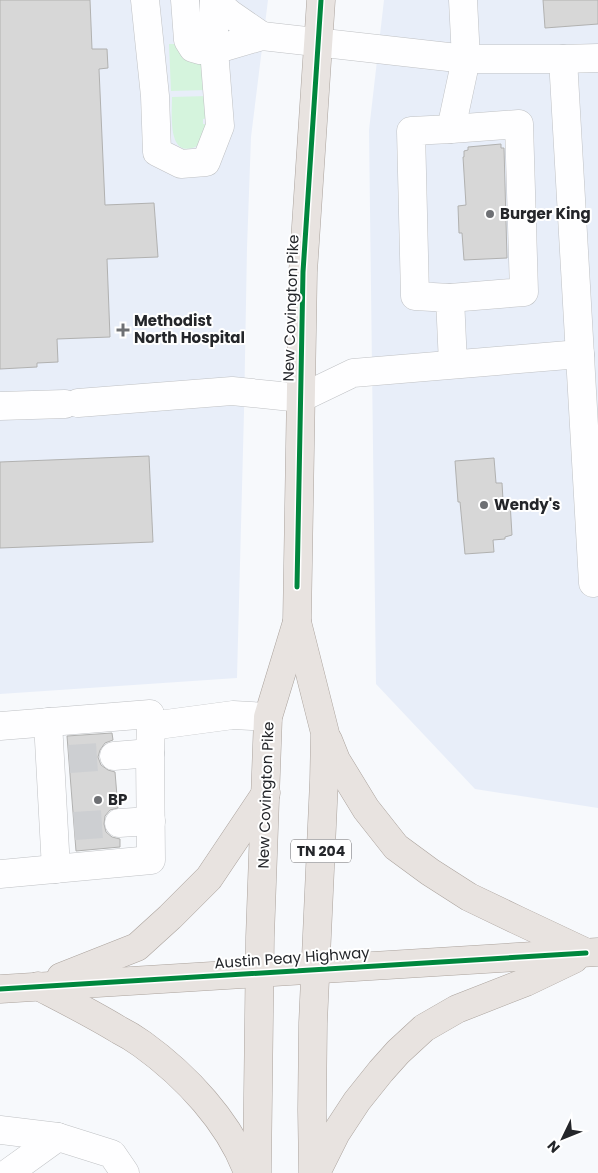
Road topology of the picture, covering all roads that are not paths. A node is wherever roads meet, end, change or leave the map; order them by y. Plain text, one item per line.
1 (145, 0) edge
2 (185, 0) edge
3 (214, 0) edge
4 (322, 0) edge
5 (463, 0) edge
6 (262, 36) junction
7 (318, 42) junction
8 (214, 50) junction
9 (598, 58) edge
10 (466, 59) junction
11 (563, 59) junction
12 (451, 129) junction
13 (450, 298) junction
14 (580, 354) junction
15 (453, 364) junction
16 (301, 398) junction
17 (0, 406) edge
18 (598, 582) edge
19 (297, 622) junction
20 (268, 717) junction
21 (48, 722) junction
22 (0, 726) edge
23 (152, 726) junction
24 (325, 733) junction
25 (150, 754) junction
26 (114, 756) tunnel mouth
27 (266, 793) junction
28 (151, 821) junction
29 (119, 823) tunnel mouth
30 (56, 869) junction
31 (0, 874) edge
32 (592, 952) edge
33 (316, 969) junction
34 (260, 972) junction
35 (38, 986) junction
36 (0, 989) edge
37 (0, 1130) edge
38 (58, 1137) junction
39 (8, 1173) edge
40 (125, 1173) edge
41 (248, 1173) edge
42 (257, 1173) edge
43 (315, 1173) edge

1 - 8 lane
2 - 8 lane
3 - 6 lane
3 - 8 lane
4 - 7 main road, New Covington Pike / TN 204
5 - 10 lane
6 - 7 lane
6 - 8 lane
7 - 10 lane
7 - 16 main road, New Covington Pike / TN 204
9 - 11 lane
10 - 11 lane
10 - 12 lane
11 - 14 lane
12 - 13 lane
12 - 13 lane
13 - 15 lane
14 - 15 lane
14 - 18 lane
15 - 16 lane
16 - 17 lane
16 - 19 main road, New Covington Pike / TN 204
19 - 20 main road, New Covington Pike / TN 204
19 - 24 main road, New Covington Pike / TN 204
20 - 23 lane
20 - 27 main road, New Covington Pike / TN 204
21 - 22 lane
21 - 23 lane
21 - 30 lane
23 - 25 lane
24 - 32 main road
24 - 33 main road, New Covington Pike / TN 204
25 - 26 lane
25 - 28 lane
27 - 34 main road, New Covington Pike / TN 204
27 - 35 main road
28 - 29 lane
28 - 30 lane
30 - 31 lane
32 - 33 main road, Austin Peay Highway
32 - 43 main road
33 - 34 main road, Austin Peay Highway
33 - 43 main road, TN 204
34 - 35 main road, Austin Peay Highway
34 - 42 main road, TN 204
35 - 36 main road, Austin Peay Highway
35 - 41 main road
37 - 38 lane
38 - 39 lane
38 - 40 lane

